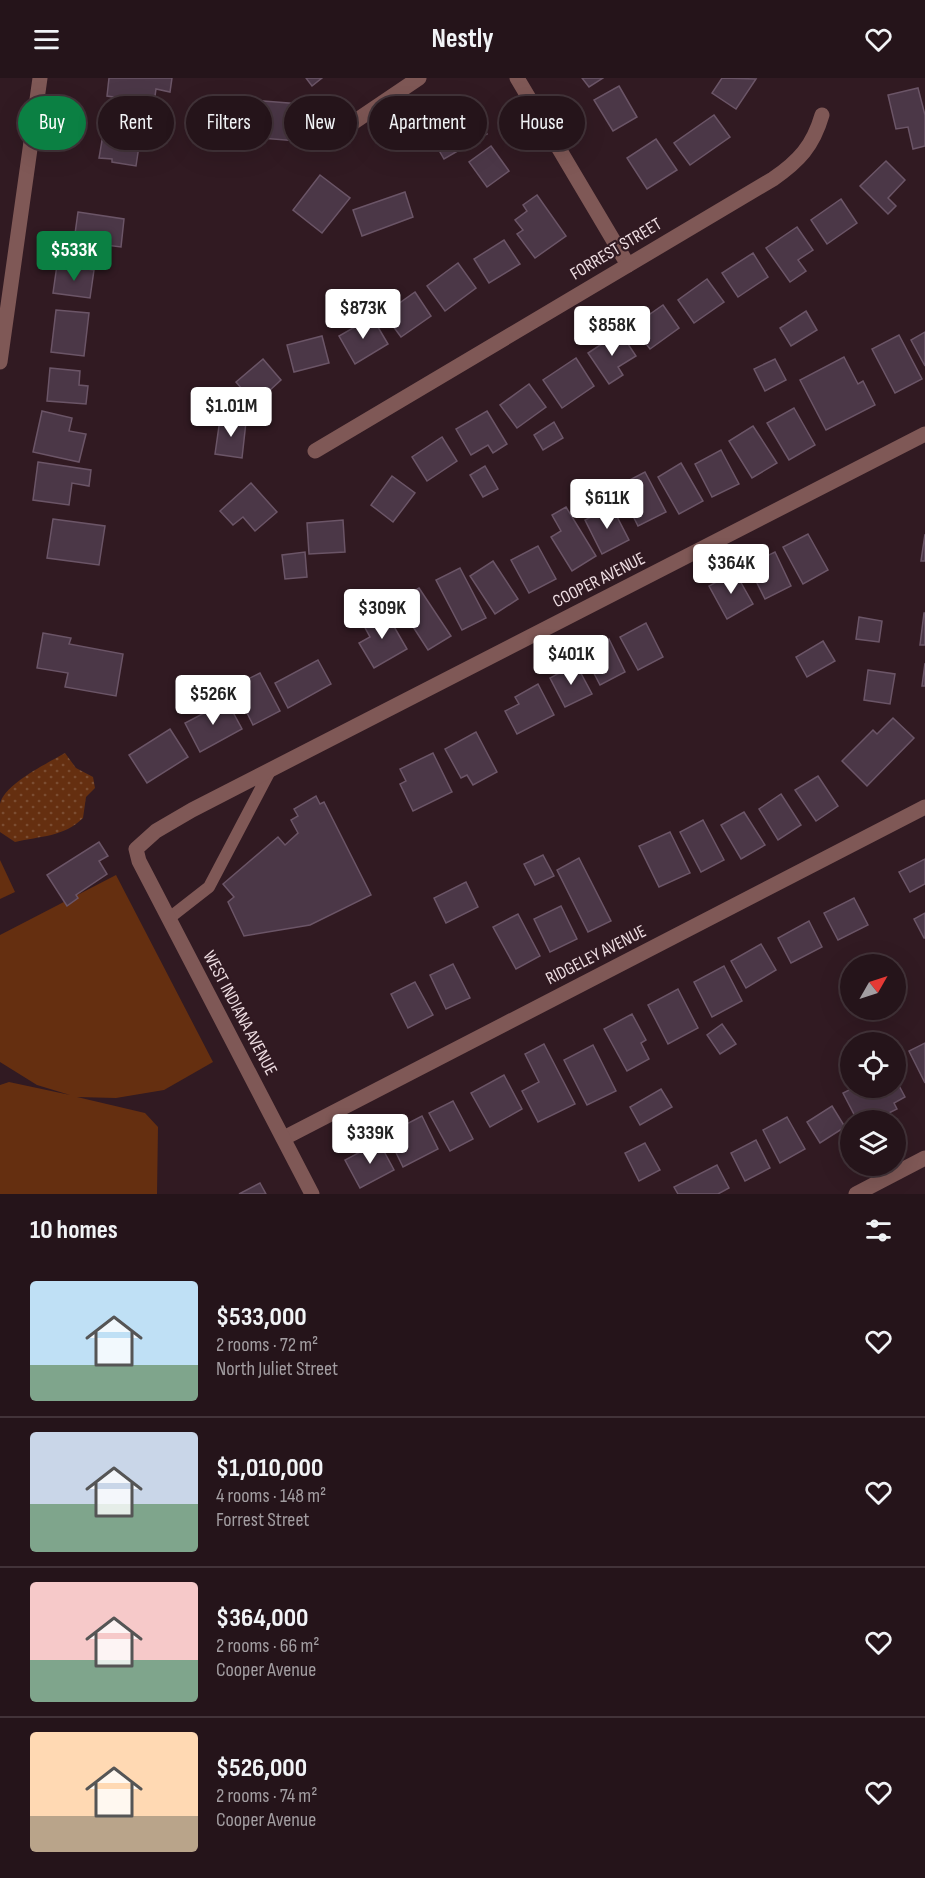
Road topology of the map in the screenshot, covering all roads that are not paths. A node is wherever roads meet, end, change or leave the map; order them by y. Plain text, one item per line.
1 (40, 78) edge
2 (419, 78) edge
3 (517, 78) edge
4 (822, 115) dead end
5 (357, 121) edge
6 (628, 265) junction
7 (0, 362) edge
8 (925, 434) edge
9 (315, 451) dead end
10 (270, 771) junction
11 (925, 807) edge
12 (136, 849) joint
13 (168, 919) junction
14 (284, 1138) junction
15 (925, 1158) edge
16 (312, 1194) edge
17 (856, 1194) edge

1 - 7 street
2 - 5 street
3 - 6 street
4 - 6 street, FORREST STREET
6 - 9 street, FORREST STREET
8 - 10 street, COOPER AVENUE
10 - 12 street, COOPER AVENUE
10 - 13 lane
11 - 14 street, RIDGELEY AVENUE
12 - 13 street, WEST INDIANA AVENUE
13 - 14 street, WEST INDIANA AVENUE
14 - 16 street, WEST INDIANA AVENUE
15 - 17 street

